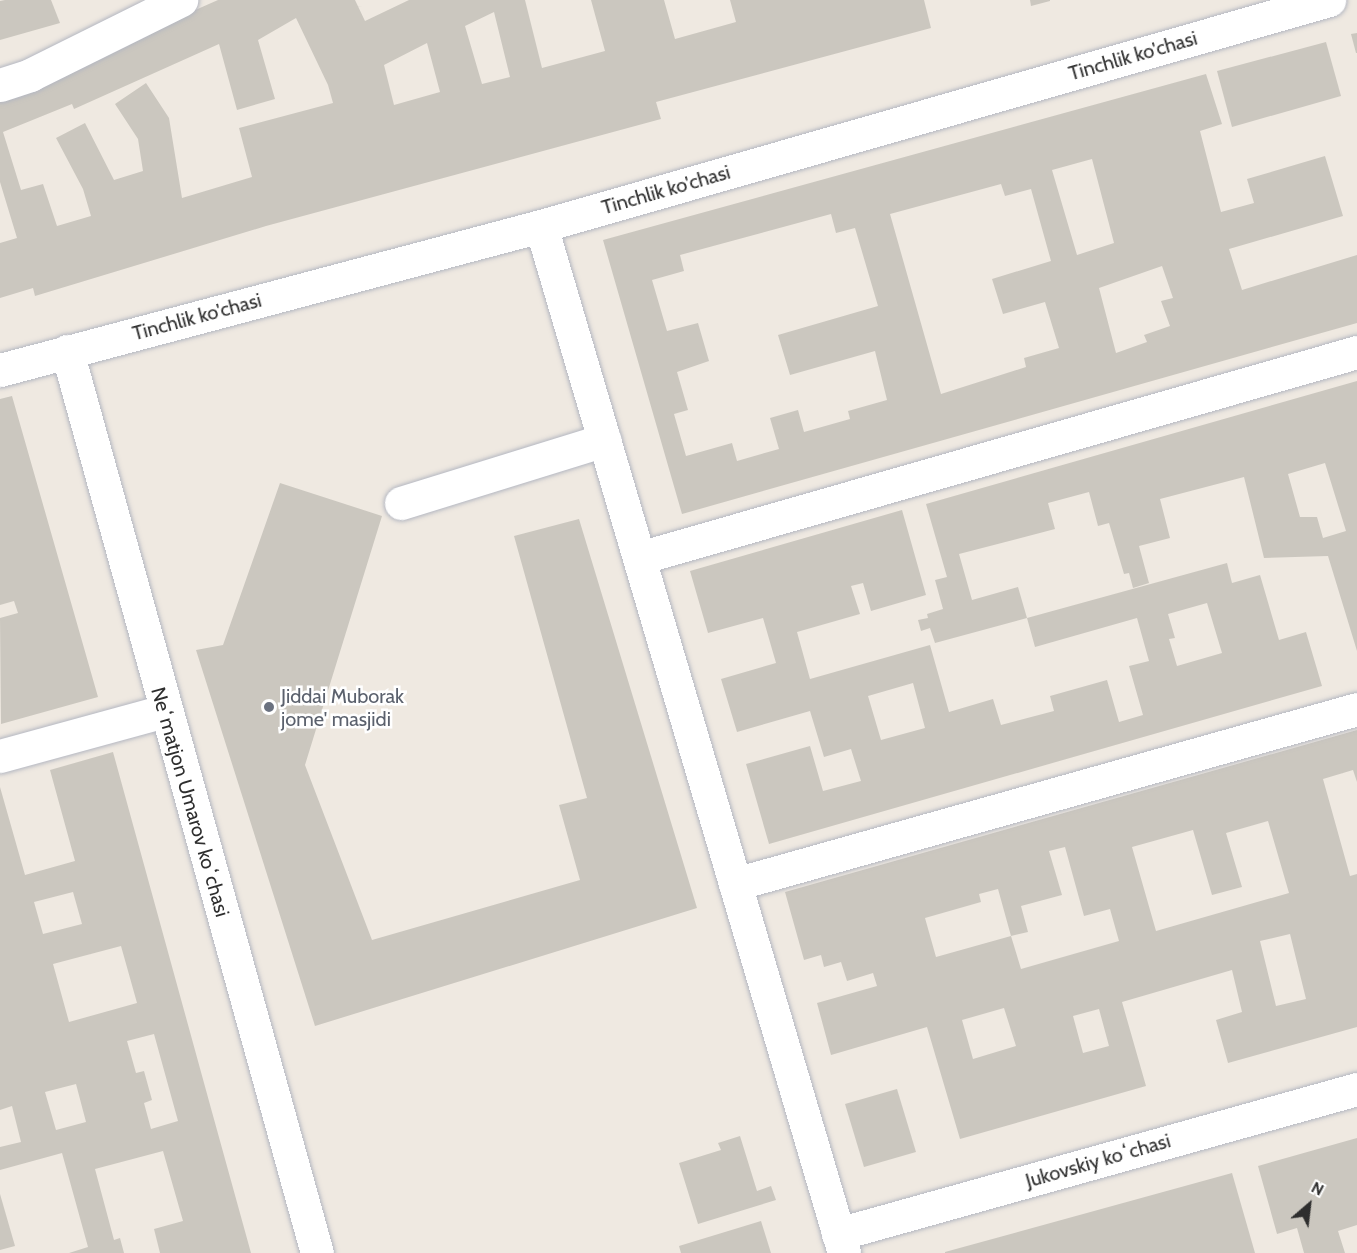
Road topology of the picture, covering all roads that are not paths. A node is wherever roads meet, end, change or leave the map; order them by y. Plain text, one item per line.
1 (181, 0) edge
2 (1329, 0) edge
3 (0, 85) edge
4 (541, 226) junction
5 (67, 351) junction
6 (1357, 352) edge
7 (0, 369) edge
8 (604, 440) junction
9 (401, 503) dead end
10 (639, 558) junction
11 (1357, 709) edge
12 (165, 711) junction
13 (0, 756) edge
14 (735, 884) junction
15 (1357, 1089) edge
16 (841, 1243) edge
17 (317, 1253) edge

1 - 3 street
2 - 4 street, Tinchlik ko'chasi
4 - 5 street, Tinchlik ko'chasi
4 - 8 street
5 - 7 street, Tinchlik ko'chasi
5 - 12 street, Neʻmatjon Umarov koʻchasi
6 - 10 street
8 - 9 street
8 - 10 street
10 - 14 street
11 - 14 street
12 - 13 street
12 - 17 street, Neʻmatjon Umarov koʻchasi
14 - 16 street
15 - 16 street, Jukovskiy koʻchasi

